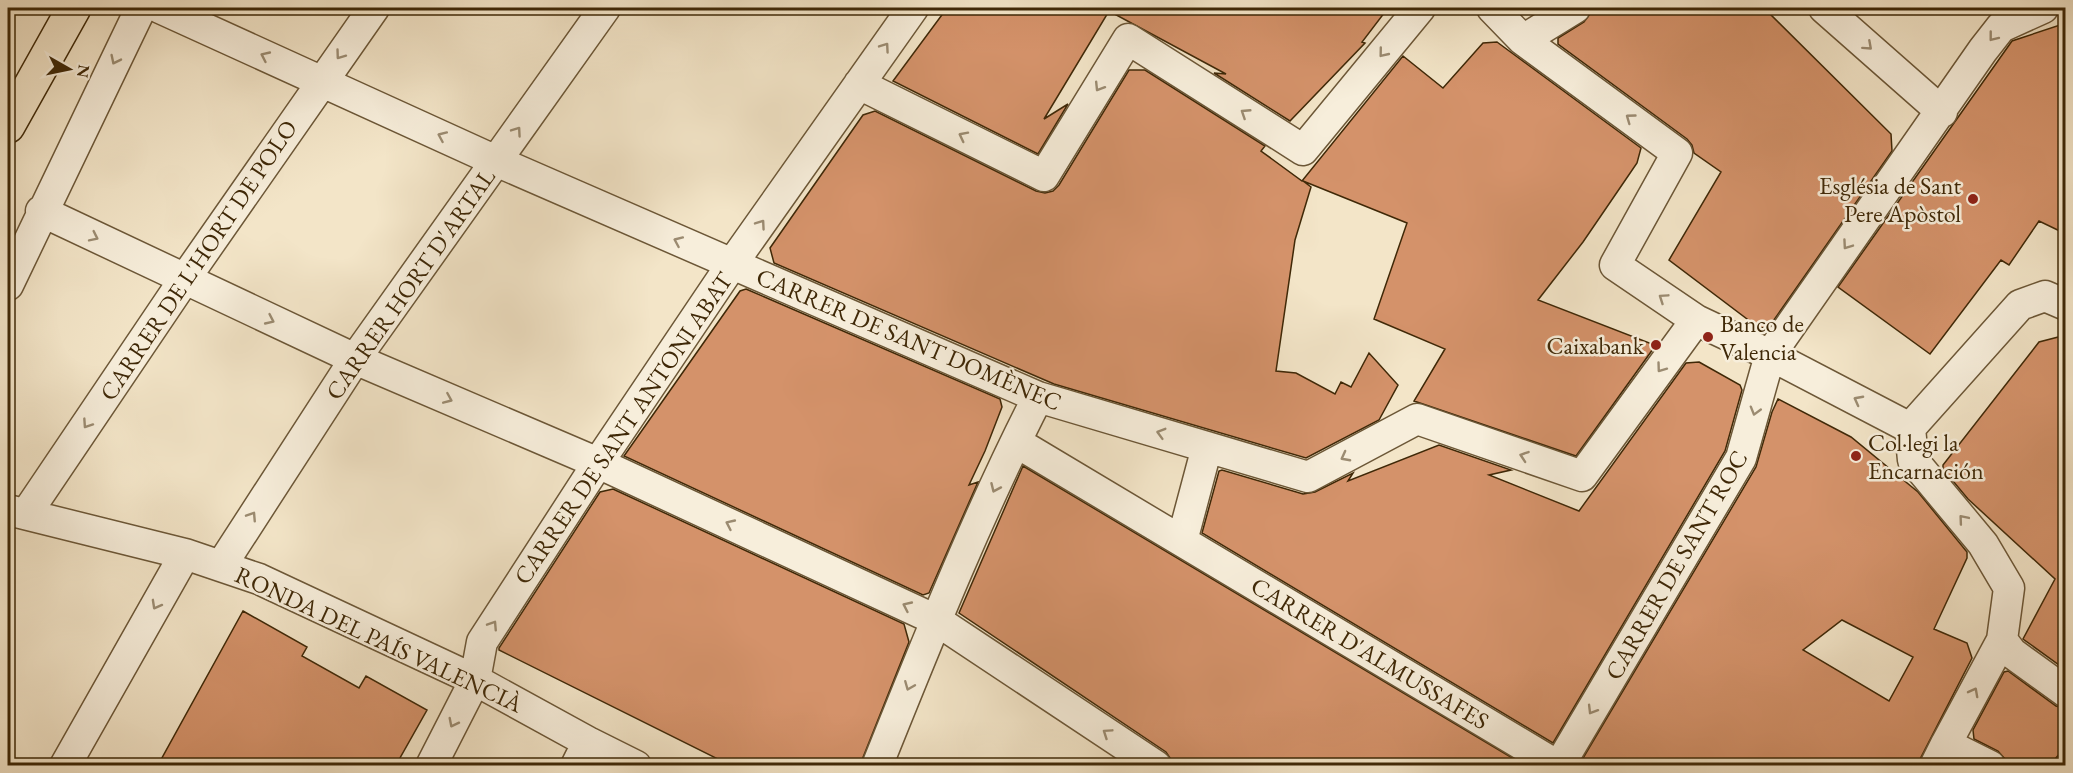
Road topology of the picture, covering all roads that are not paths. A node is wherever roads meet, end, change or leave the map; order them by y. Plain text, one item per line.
1 (74, 8) edge
2 (141, 8) edge
3 (160, 8) edge
4 (374, 8) edge
5 (605, 8) edge
6 (913, 8) edge
7 (1420, 8) edge
8 (1492, 8) edge
9 (1575, 8) edge
10 (1824, 8) edge
11 (2043, 8) edge
12 (1522, 40) junction
13 (321, 82) junction
14 (859, 84) junction
15 (1942, 111) junction
16 (8, 126) edge
17 (496, 160) junction
18 (41, 211) junction
19 (732, 264) junction
20 (184, 280) junction
21 (8, 285) edge
22 (2066, 304) edge
23 (1696, 320) junction
24 (1770, 355) junction
25 (355, 359) junction
26 (1038, 397) junction
27 (1910, 428) junction
28 (1016, 442) junction
29 (1207, 447) junction
30 (598, 463) junction
31 (17, 512) edge
32 (1182, 541) junction
33 (185, 554) junction
34 (221, 566) junction
35 (936, 620) junction
36 (2002, 640) junction
37 (475, 680) junction
38 (2066, 692) edge
39 (582, 754) edge
40 (1941, 755) edge
41 (66, 765) edge
42 (431, 765) edge
43 (636, 765) edge
44 (877, 765) edge
45 (1156, 765) edge
46 (1558, 765) edge
47 (1990, 765) edge

1 - 16 highway
2 -> 18 street
13 -> 3 street, CARRER DE SANT DOMÈNEC
4 -> 13 street, CARRER DE L'HORT DE POLO
17 -> 5 street, CARRER HORT D'ARTAL
14 -> 6 street, CARRER DE SANT ANTONI ABAT
7 -> 14 street
8 - 12 street
9 - 12 street
10 -> 15 street
11 -> 15 street, CARRER DE SANT ROC
23 -> 12 street
17 -> 13 street, CARRER DE SANT DOMÈNEC
13 - 20 street, CARRER DE L'HORT DE POLO
19 -> 14 street, CARRER DE SANT ANTONI ABAT
15 -> 24 street, CARRER DE SANT ROC
19 -> 17 street, CARRER DE SANT DOMÈNEC
17 - 25 street, CARRER HORT D'ARTAL
18 -> 20 street
18 - 21 street
19 - 26 street, CARRER DE SANT DOMÈNEC
19 - 30 street, CARRER DE SANT ANTONI ABAT
20 -> 25 street
20 -> 31 street, CARRER DE L'HORT DE POLO
22 - 27 street
23 - 24 street
23 -> 29 street, CARRER DE SANT DOMÈNEC
27 -> 24 street
24 -> 46 street, CARRER DE SANT ROC
25 -> 30 street
34 -> 25 street, CARRER HORT D'ARTAL
26 - 28 street
29 -> 26 street, CARRER DE SANT DOMÈNEC
36 -> 27 street
28 - 32 street, CARRER D'ALMUSSAFES
28 -> 35 street
29 - 32 street
35 -> 30 street
37 -> 30 street, CARRER DE SANT ANTONI ABAT
31 - 33 street, RONDA DEL PAÍS VALENCIÀ
32 - 46 street, CARRER D'ALMUSSAFES
33 - 34 street, RONDA DEL PAÍS VALENCIÀ
33 -> 41 street
34 - 37 street, RONDA DEL PAÍS VALENCIÀ
35 -> 44 street
45 -> 35 street
36 - 38 street
40 -> 36 street
37 - 39 street, RONDA DEL PAÍS VALENCIÀ
37 -> 42 street, CARRER DE SANT ANTONI ABAT
39 - 43 street, RONDA DEL PAÍS VALENCIÀ
40 - 47 street

